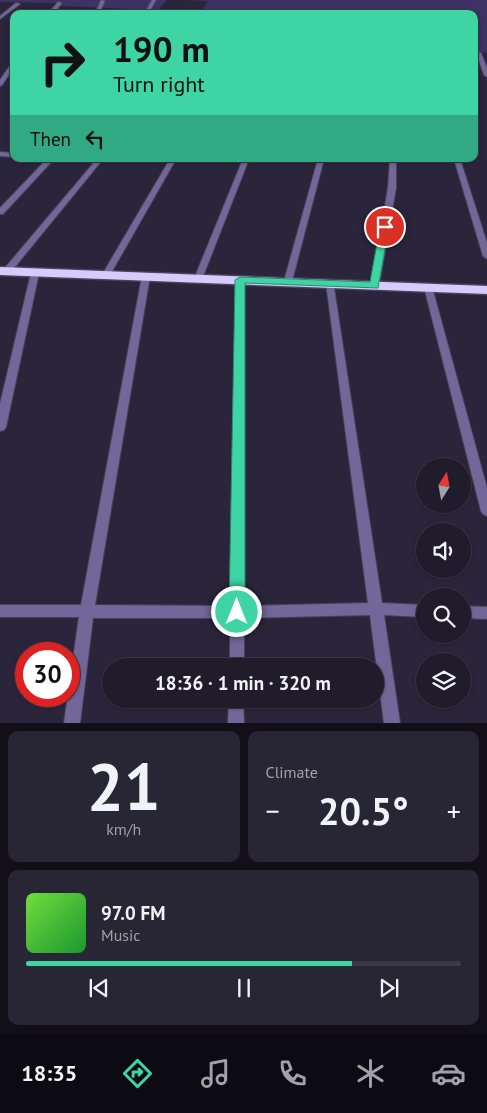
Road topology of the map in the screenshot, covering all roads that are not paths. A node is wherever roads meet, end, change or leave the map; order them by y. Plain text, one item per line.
1 (103, 1) dead end
2 (60, 3) dead end
3 (18, 4) dead end
4 (10, 10) edge
5 (10, 10) edge
6 (54, 10) edge
7 (99, 10) edge
8 (0, 18) edge
9 (478, 53) dead end
10 (10, 68) edge
11 (487, 75) edge
12 (0, 84) edge
13 (48, 162) edge
14 (97, 162) edge
15 (171, 162) edge
16 (245, 162) edge
17 (320, 162) edge
18 (393, 162) edge
19 (458, 162) edge
20 (0, 212) edge
21 (487, 256) edge
22 (4, 271) edge
23 (35, 273) junction
24 (106, 274) junction
25 (146, 276) junction
26 (198, 279) junction
27 (240, 280) junction
28 (288, 281) junction
29 (330, 283) junction
30 (375, 285) junction
31 (428, 287) junction
32 (487, 290) edge
33 (0, 427) edge
34 (487, 511) edge
35 (377, 609) junction
36 (0, 611) edge
37 (416, 611) edge
38 (87, 612) junction
39 (237, 612) junction
40 (471, 612) edge
41 (487, 613) edge
42 (237, 658) edge
43 (236, 708) edge
44 (72, 723) edge
45 (236, 723) edge
46 (392, 723) edge

1 - 7 street
2 - 6 street
3 - 5 street
4 - 8 street
9 - 11 street
10 - 12 street
13 - 20 street
14 - 22 street
15 - 24 street
16 - 26 street
17 - 28 street
18 - 30 street
19 - 21 street
22 - 23 highway
23 - 24 highway
23 - 33 street
24 - 25 highway
25 - 26 highway
25 - 38 street
26 - 27 highway
27 - 28 highway
27 - 39 street
28 - 29 highway
29 - 30 highway
29 - 35 street
30 - 31 highway
31 - 32 highway
31 - 34 street
35 - 37 street
35 - 39 street
35 - 46 street
36 - 38 street
38 - 39 street
38 - 44 street
39 - 42 street
40 - 41 street
43 - 45 street

